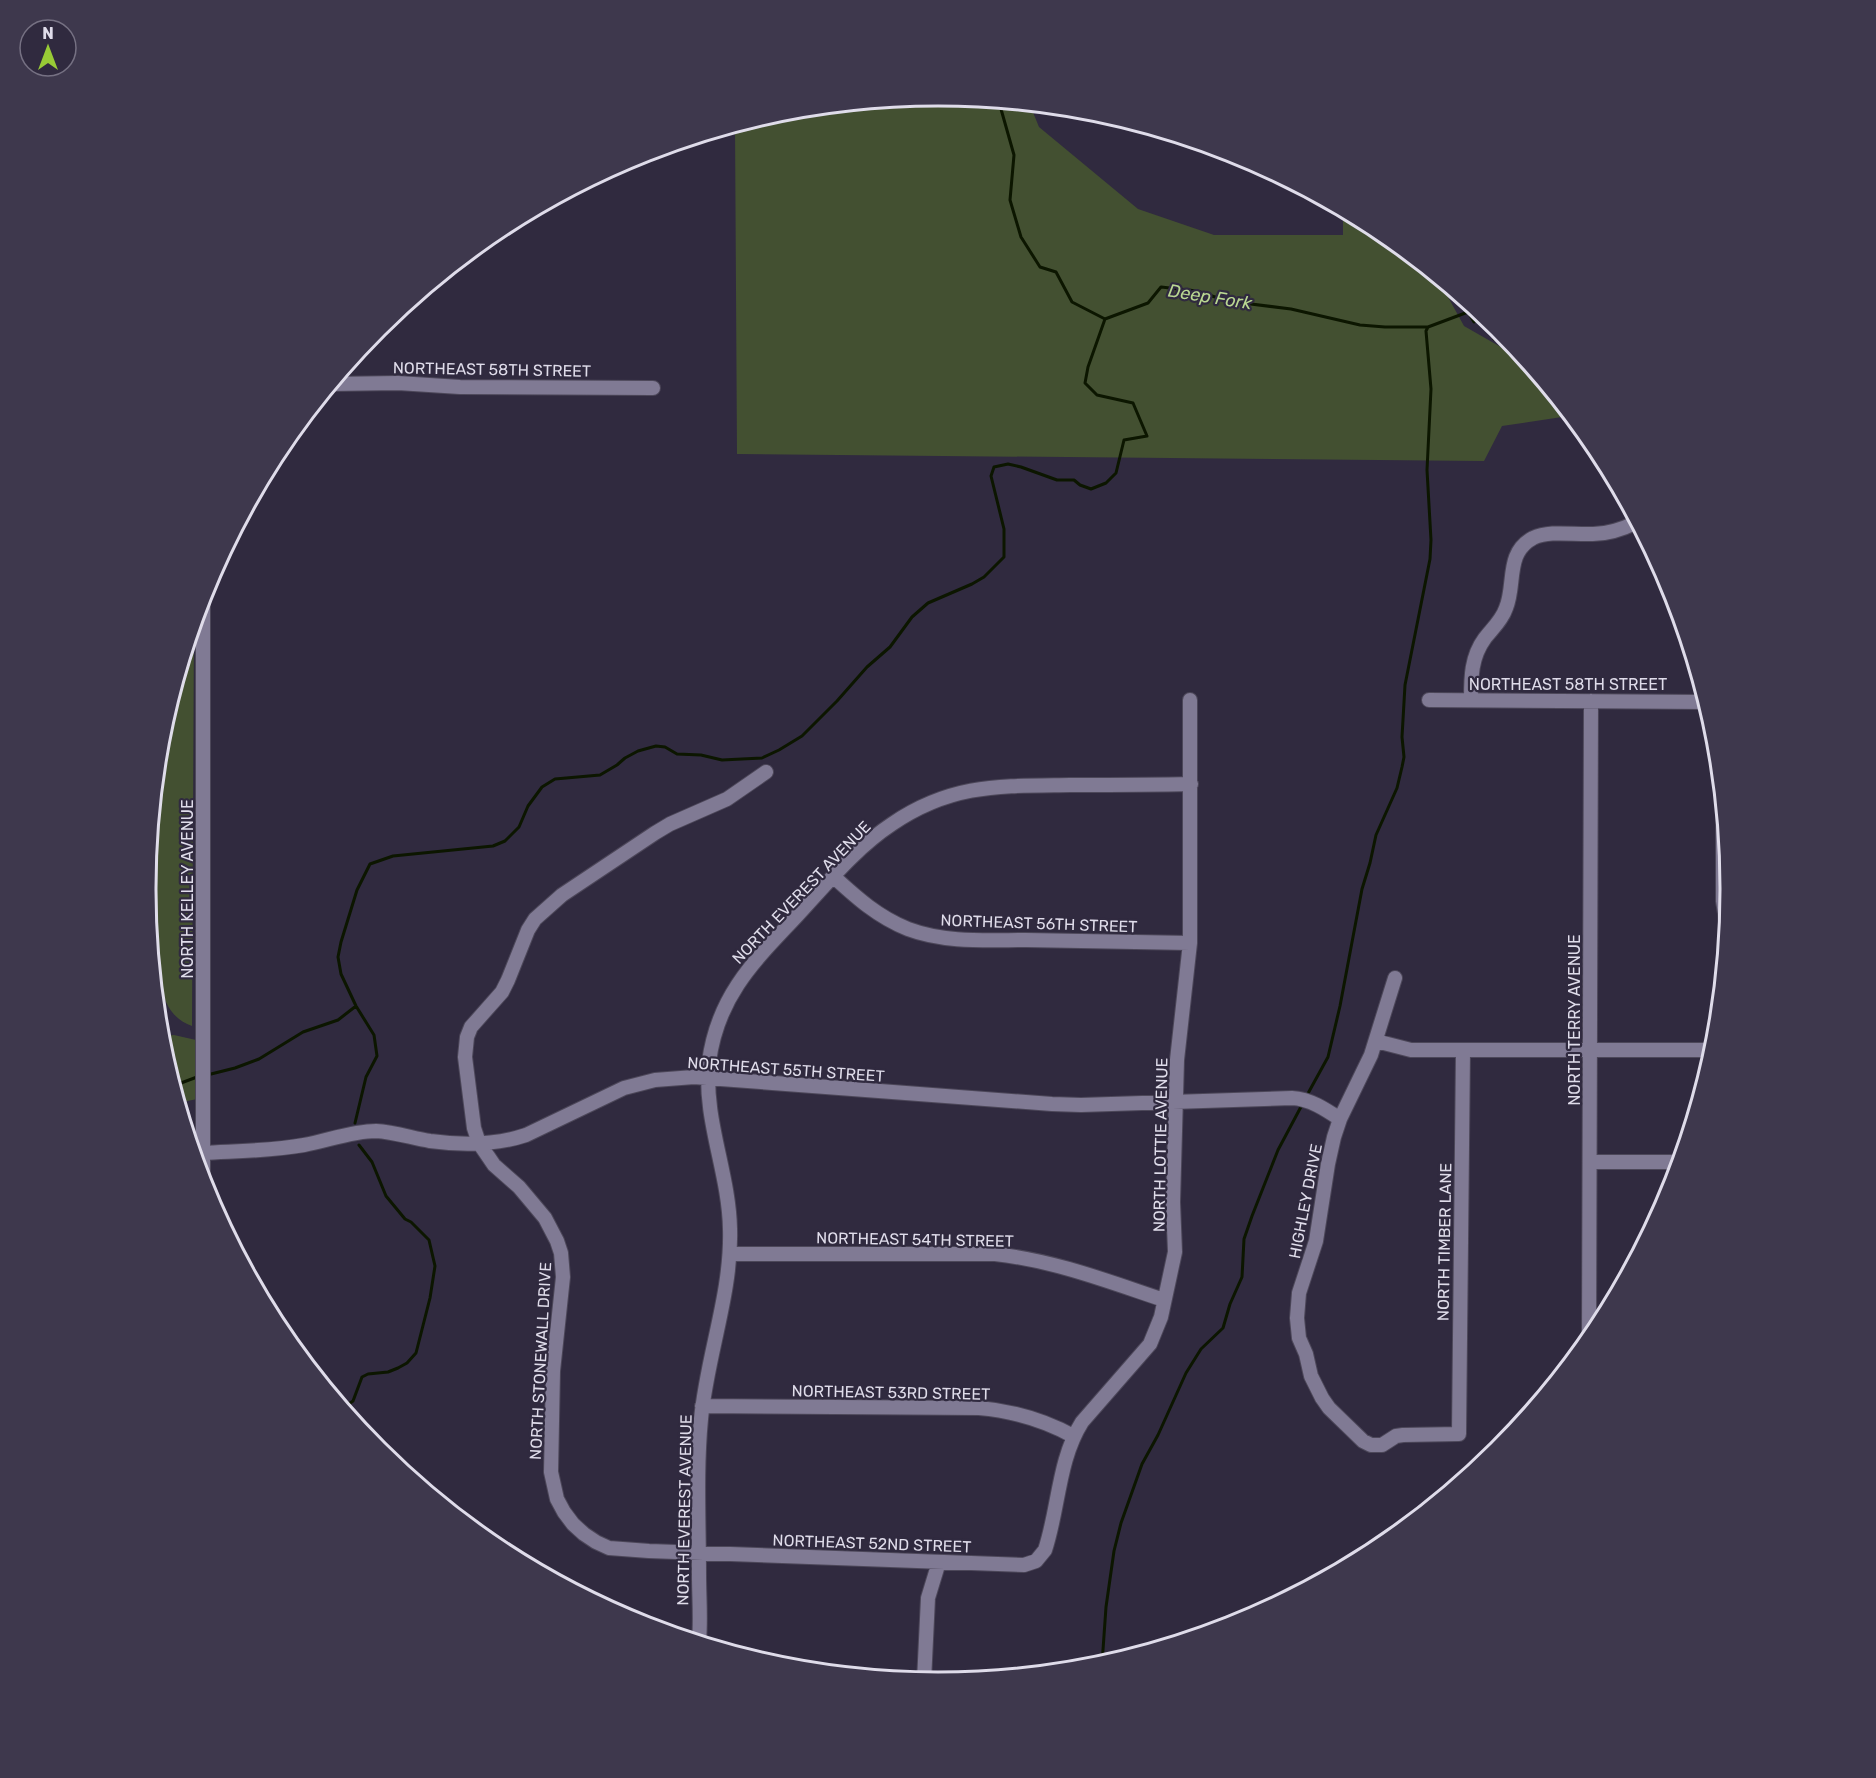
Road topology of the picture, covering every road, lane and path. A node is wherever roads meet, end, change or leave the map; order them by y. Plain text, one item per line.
1 (341, 384) edge
2 (652, 388) dead end
3 (1630, 525) edge
4 (203, 621) edge
5 (1190, 700) dead end
6 (1429, 700) dead end
7 (1471, 700) junction
8 (1591, 701) junction
9 (1698, 702) edge
10 (766, 771) dead end
11 (1191, 784) junction
12 (834, 877) junction
13 (1190, 943) junction
14 (1395, 978) dead end
15 (1376, 1041) junction
16 (1591, 1049) junction
17 (1463, 1050) junction
18 (1703, 1050) edge
19 (709, 1077) junction
20 (1176, 1101) junction
21 (1340, 1119) junction
22 (479, 1143) junction
23 (203, 1153) junction
24 (203, 1157) edge
25 (1590, 1162) junction
26 (1671, 1162) edge
27 (730, 1254) junction
28 (1164, 1300) junction
29 (1589, 1324) edge
30 (702, 1406) junction
31 (1073, 1436) junction
32 (1376, 1446) joint
33 (699, 1552) junction
34 (1042, 1556) joint
35 (939, 1562) junction
36 (699, 1634) edge
37 (924, 1671) edge

1 - 2 street, NORTHEAST 58TH STREET
3 - 7 street
4 - 23 street, NORTH KELLEY AVENUE
5 - 11 street, NORTH LOTTIE AVENUE
6 - 7 street, NORTHEAST 58TH STREET
7 - 8 street, NORTHEAST 58TH STREET
8 - 9 street, NORTHEAST 58TH STREET
8 - 16 street, NORTH TERRY AVENUE
10 - 22 street, NORTH STONEWALL DRIVE
11 - 12 street, NORTH EVEREST AVENUE
11 - 13 street, NORTH LOTTIE AVENUE
12 - 13 street, NORTHEAST 56TH STREET
12 - 19 street, NORTH EVEREST AVENUE
13 - 20 street, NORTH LOTTIE AVENUE
14 - 15 street, HIGHLEY DRIVE
15 - 17 street
15 - 21 street, HIGHLEY DRIVE
16 - 17 street
16 - 18 street
16 - 25 street, NORTH TERRY AVENUE
17 - 32 street, NORTH TIMBER LANE
19 - 20 street, NORTHEAST 55TH STREET
19 - 22 street, NORTHEAST 55TH STREET
19 - 27 street, NORTH EVEREST AVENUE
20 - 21 street, NORTHEAST 55TH STREET
20 - 28 street, NORTH LOTTIE AVENUE
21 - 32 street, HIGHLEY DRIVE
22 - 23 street, NORTHEAST 55TH STREET
22 - 33 street, NORTH STONEWALL DRIVE
23 - 24 street, NORTH KELLEY AVENUE
25 - 26 street
25 - 29 street, NORTH TERRY AVENUE
27 - 28 street, NORTHEAST 54TH STREET
27 - 30 street, NORTH EVEREST AVENUE
28 - 31 street, NORTH LOTTIE AVENUE
30 - 31 street, NORTHEAST 53RD STREET
30 - 33 street, NORTH EVEREST AVENUE
31 - 34 street, NORTH LOTTIE AVENUE
33 - 35 street, NORTHEAST 52ND STREET
33 - 36 street, NORTH EVEREST AVENUE
34 - 35 street, NORTHEAST 52ND STREET
35 - 37 street

